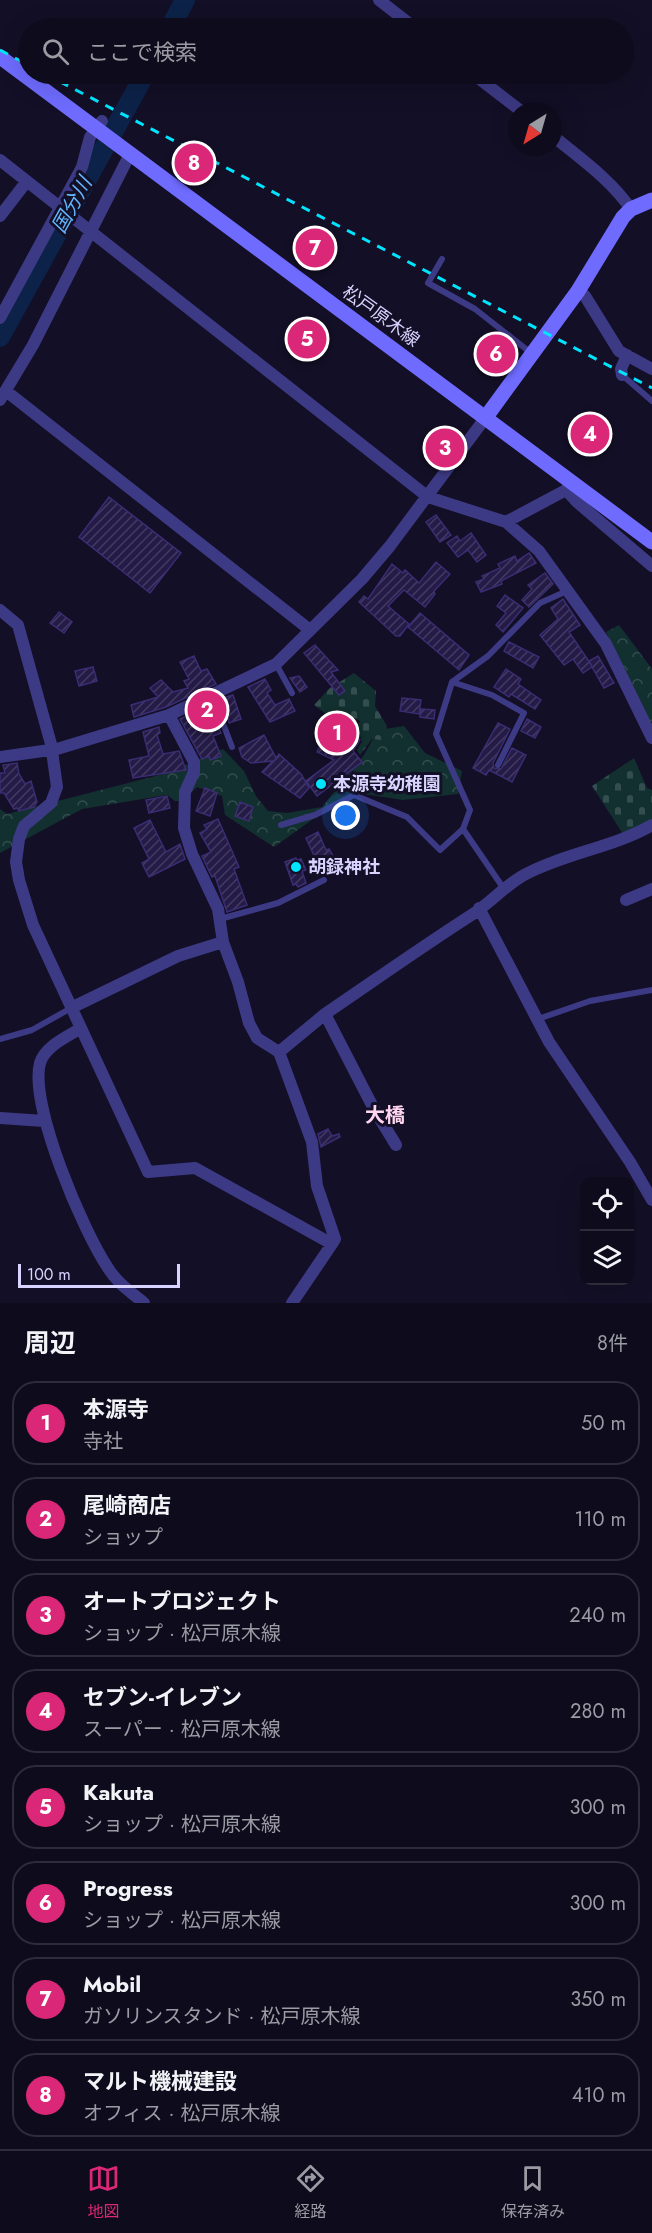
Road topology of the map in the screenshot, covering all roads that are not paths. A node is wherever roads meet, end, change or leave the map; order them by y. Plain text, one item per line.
1 (379, 0) edge
2 (402, 18) edge
3 (0, 57) edge
4 (18, 69) edge
5 (39, 84) edge
6 (486, 84) edge
7 (509, 102) edge
8 (99, 125) junction
9 (562, 143) edge
10 (130, 154) junction
11 (0, 160) edge
12 (27, 182) junction
13 (652, 200) edge
14 (60, 206) junction
15 (631, 209) junction
16 (0, 216) edge
17 (91, 231) junction
18 (442, 259) dead end
19 (578, 291) junction
20 (0, 318) edge
21 (532, 354) junction
22 (627, 355) junction
23 (652, 369) edge
24 (622, 375) joint
25 (3, 396) edge
26 (652, 401) edge
27 (486, 417) junction
28 (569, 486) junction
29 (428, 497) junction
30 (506, 522) junction
31 (652, 542) edge
32 (652, 566) edge
33 (568, 590) junction
34 (0, 610) edge
35 (310, 630) junction
36 (276, 664) junction
37 (452, 682) junction
38 (292, 693) dead end
39 (212, 695) junction
40 (169, 715) junction
41 (652, 738) edge
42 (232, 747) dead end
43 (52, 750) junction
44 (0, 757) edge
45 (498, 765) dead end
46 (282, 825) dead end
47 (652, 825) edge
48 (463, 829) junction
49 (324, 880) dead end
50 (505, 889) junction
51 (652, 889) edge
52 (626, 900) dead end
53 (479, 908) junction
54 (219, 919) junction
55 (223, 942) junction
56 (652, 990) edge
57 (73, 1007) junction
58 (325, 1014) junction
59 (538, 1019) junction
60 (81, 1028) junction
61 (0, 1040) edge
62 (279, 1052) junction
63 (0, 1118) edge
64 (44, 1121) junction
65 (396, 1145) dead end
66 (652, 1200) edge
67 (332, 1244) junction
68 (144, 1303) edge
69 (292, 1303) edge

1 - 2 street
3 - 4 main road, 松戸原木線
5 - 8 main road, 松戸原木線
6 - 7 street
8 - 10 main road, 松戸原木線
8 - 14 street
9 - 15 street
10 - 17 street
10 - 27 main road, 松戸原木線
11 - 12 street
12 - 14 street
12 - 16 street
13 - 15 main road
14 - 17 street
14 - 20 street
15 - 19 main road
17 - 25 street
17 - 29 street
18 - 21 lane
19 - 21 main road
19 - 22 street
21 - 27 main road
22 - 23 street
22 - 24 street
24 - 26 lane
25 - 35 street
27 - 28 main road, 松戸原木線
27 - 29 street
28 - 30 street
28 - 31 main road, 松戸原木線
28 - 32 street
29 - 30 street
29 - 35 street
30 - 33 street
33 - 37 lane
33 - 41 street
34 - 43 street
35 - 36 street
36 - 38 lane
36 - 39 street
37 - 45 lane
37 - 48 lane
39 - 40 street
39 - 42 lane
40 - 43 street
40 - 54 street
43 - 44 street
43 - 57 street
46 - 48 lane
47 - 50 street
48 - 50 lane
49 - 54 lane
50 - 53 street
51 - 52 street
53 - 58 street
53 - 59 street
54 - 55 street
55 - 57 street
55 - 62 street
56 - 59 lane
57 - 60 street
57 - 61 lane
58 - 62 street
58 - 65 street
59 - 66 street
60 - 64 street
60 - 67 street
62 - 67 street
63 - 64 street
64 - 68 street
67 - 69 street

